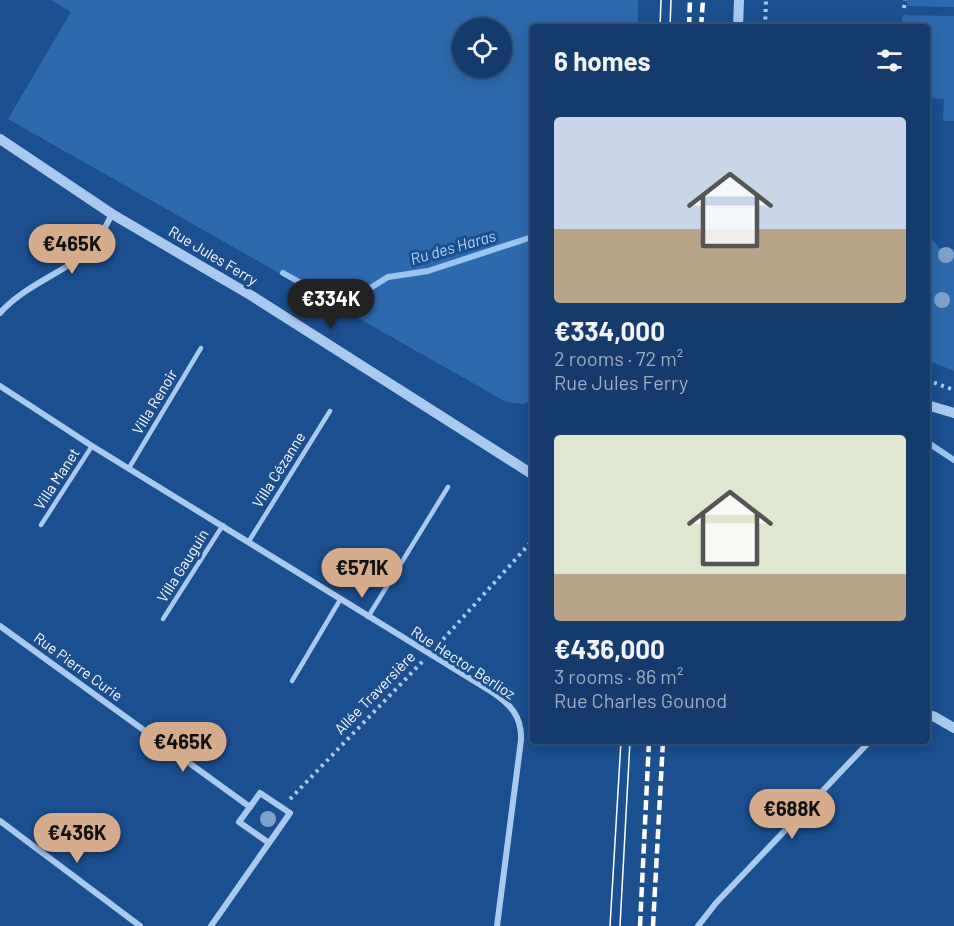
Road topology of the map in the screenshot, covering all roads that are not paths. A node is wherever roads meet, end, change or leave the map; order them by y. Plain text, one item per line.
1 (739, 0) edge
2 (738, 24) edge
3 (0, 139) edge
4 (112, 214) junction
5 (0, 313) edge
6 (201, 348) dead end
7 (0, 386) edge
8 (930, 406) edge
9 (330, 411) dead end
10 (954, 413) edge
11 (92, 446) junction
12 (129, 468) junction
13 (530, 473) edge
14 (448, 487) dead end
15 (41, 525) dead end
16 (223, 525) junction
17 (249, 541) junction
18 (340, 600) junction
19 (368, 617) junction
20 (163, 619) dead end
21 (0, 626) edge
22 (292, 681) dead end
23 (930, 715) edge
24 (954, 728) edge
25 (867, 744) edge
26 (250, 807) junction
27 (0, 821) edge
28 (268, 843) junction
29 (140, 926) edge
30 (211, 926) edge
31 (497, 926) edge
32 (698, 926) edge

1 - 2 street
3 - 4 street, Rue Jules Ferry
4 - 5 street
4 - 13 street, Rue Jules Ferry
6 - 12 lane, Villa Renoir
7 - 11 street, Rue Hector Berlioz
8 - 10 street
9 - 17 lane, Villa Cézanne
11 - 12 street, Rue Hector Berlioz
11 - 15 lane, Villa Manet
12 - 16 street, Rue Hector Berlioz
14 - 19 lane
16 - 17 street, Rue Hector Berlioz
16 - 20 lane, Villa Gauguin
17 - 18 street, Rue Hector Berlioz
18 - 19 street, Rue Hector Berlioz
18 - 22 lane
19 - 31 street, Rue Hector Berlioz
21 - 26 street, Rue Pierre Curie
23 - 24 street
25 - 32 street
26 - 28 street
26 - 28 street
27 - 29 street
28 - 30 street

